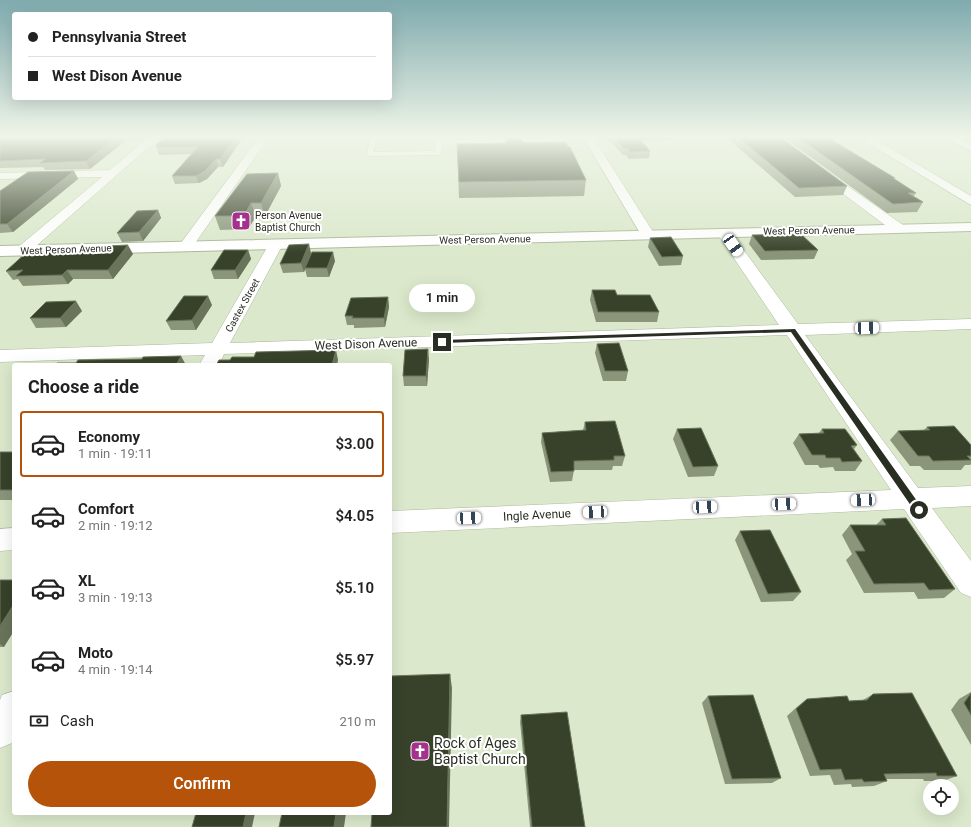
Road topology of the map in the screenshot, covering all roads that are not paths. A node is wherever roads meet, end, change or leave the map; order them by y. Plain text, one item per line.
1 (0, 176) edge
2 (15, 176) edge
3 (110, 176) edge
4 (236, 176) edge
5 (612, 176) edge
6 (826, 176) edge
7 (928, 176) edge
8 (971, 201) edge
9 (971, 227) edge
10 (898, 228) junction
11 (724, 233) junction
12 (648, 235) junction
13 (276, 244) junction
14 (186, 246) junction
15 (0, 251) edge
16 (22, 251) junction
17 (971, 324) edge
18 (793, 330) junction
19 (218, 349) junction
20 (0, 356) edge
21 (210, 363) edge
22 (971, 496) edge
23 (910, 498) junction
24 (392, 522) edge
25 (12, 539) edge
26 (0, 540) edge
27 (971, 584) edge
28 (12, 711) edge
29 (0, 732) edge

1 - 2 street
3 - 16 street
4 - 14 street
5 - 12 street
6 - 10 street
7 - 8 street
9 - 10 street, West Person Avenue
10 - 11 street, West Person Avenue
11 - 12 street, West Person Avenue
11 - 18 street
12 - 13 street, West Person Avenue
13 - 14 street, West Person Avenue
13 - 19 street, Castex Street
14 - 16 street, West Person Avenue
15 - 16 street, West Person Avenue
17 - 18 street, West Dison Avenue
18 - 19 street, West Dison Avenue
18 - 23 street
19 - 20 street, West Dison Avenue
19 - 21 street, Castex Street
22 - 23 street, Ingle Avenue
23 - 24 street, Ingle Avenue
23 - 27 street
25 - 26 street
28 - 29 street

